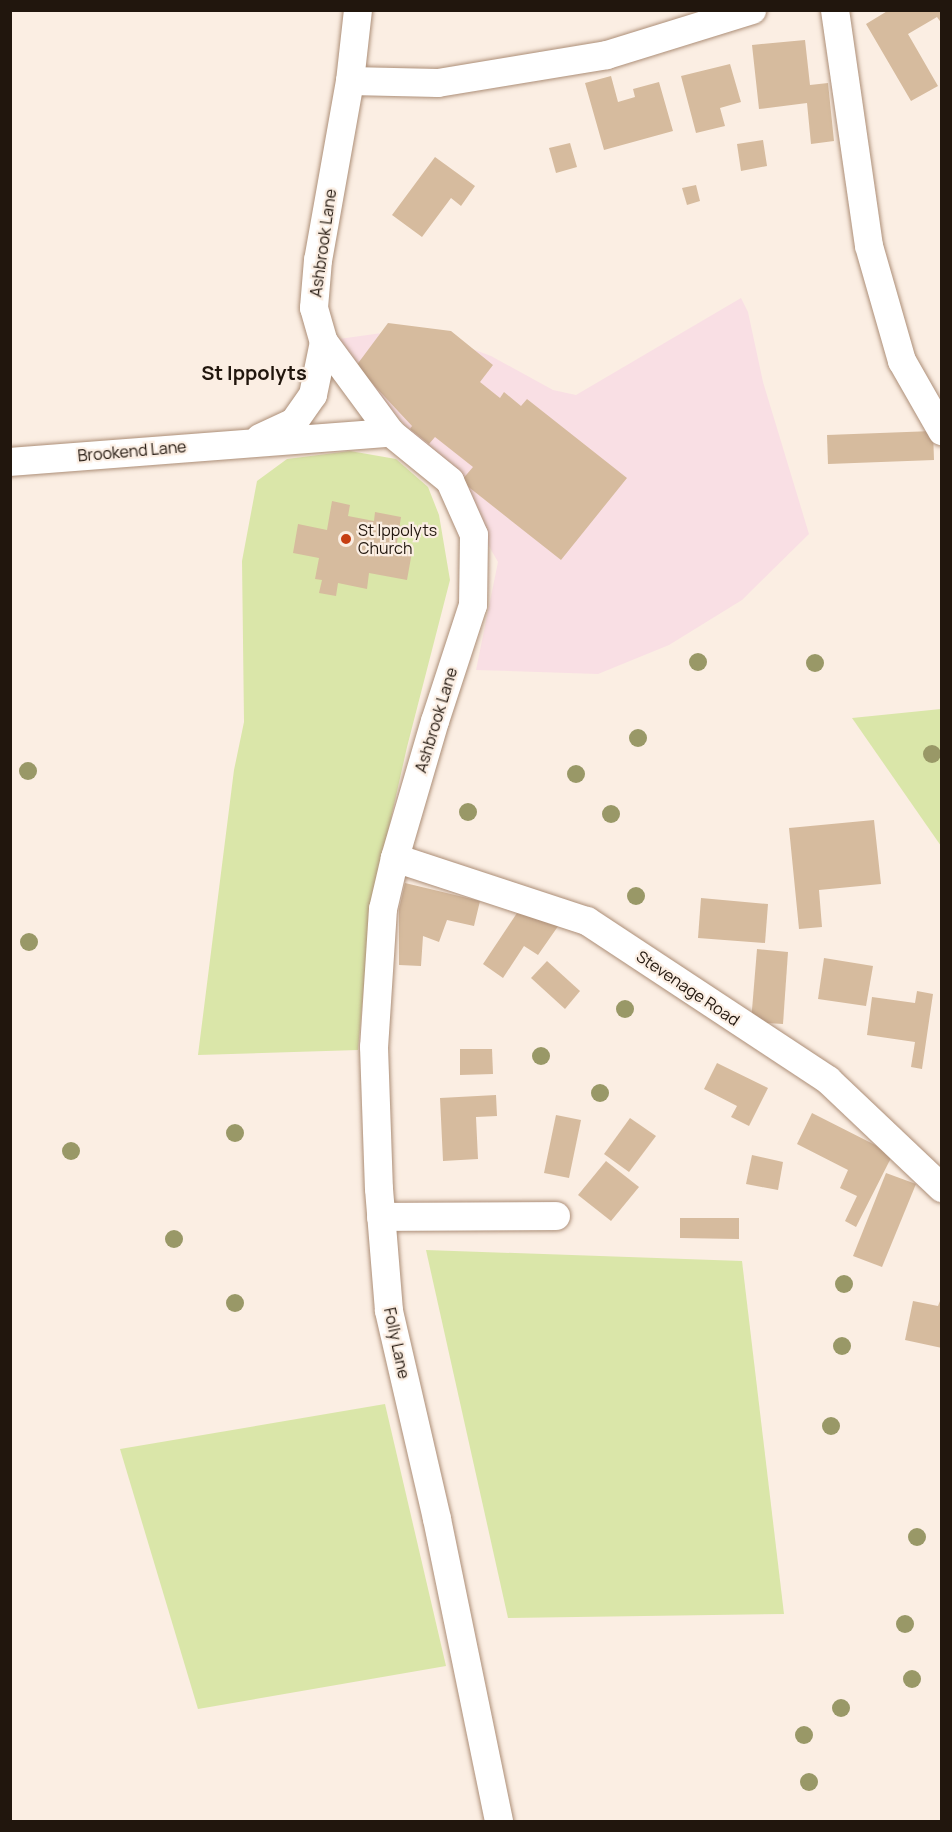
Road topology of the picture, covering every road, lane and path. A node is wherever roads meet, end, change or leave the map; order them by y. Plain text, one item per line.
1 (358, 10) edge
2 (752, 10) edge
3 (835, 10) edge
4 (350, 81) junction
5 (324, 342) junction
6 (391, 432) junction
7 (942, 432) edge
8 (253, 441) junction
9 (10, 462) edge
10 (395, 858) junction
11 (942, 1188) edge
12 (556, 1216) dead end
13 (381, 1217) junction
14 (499, 1821) edge

1 - 4 street, Ashbrook Lane
2 - 4 street
3 - 7 street
4 - 5 street, Ashbrook Lane
5 - 6 street, Ashbrook Lane
5 - 8 street, Brookend Lane
6 - 8 street, Brookend Lane
6 - 10 street, Ashbrook Lane
8 - 9 street, Brookend Lane
10 - 11 street, Stevenage Road
10 - 13 street, Folly Lane
12 - 13 street
13 - 14 street, Folly Lane

